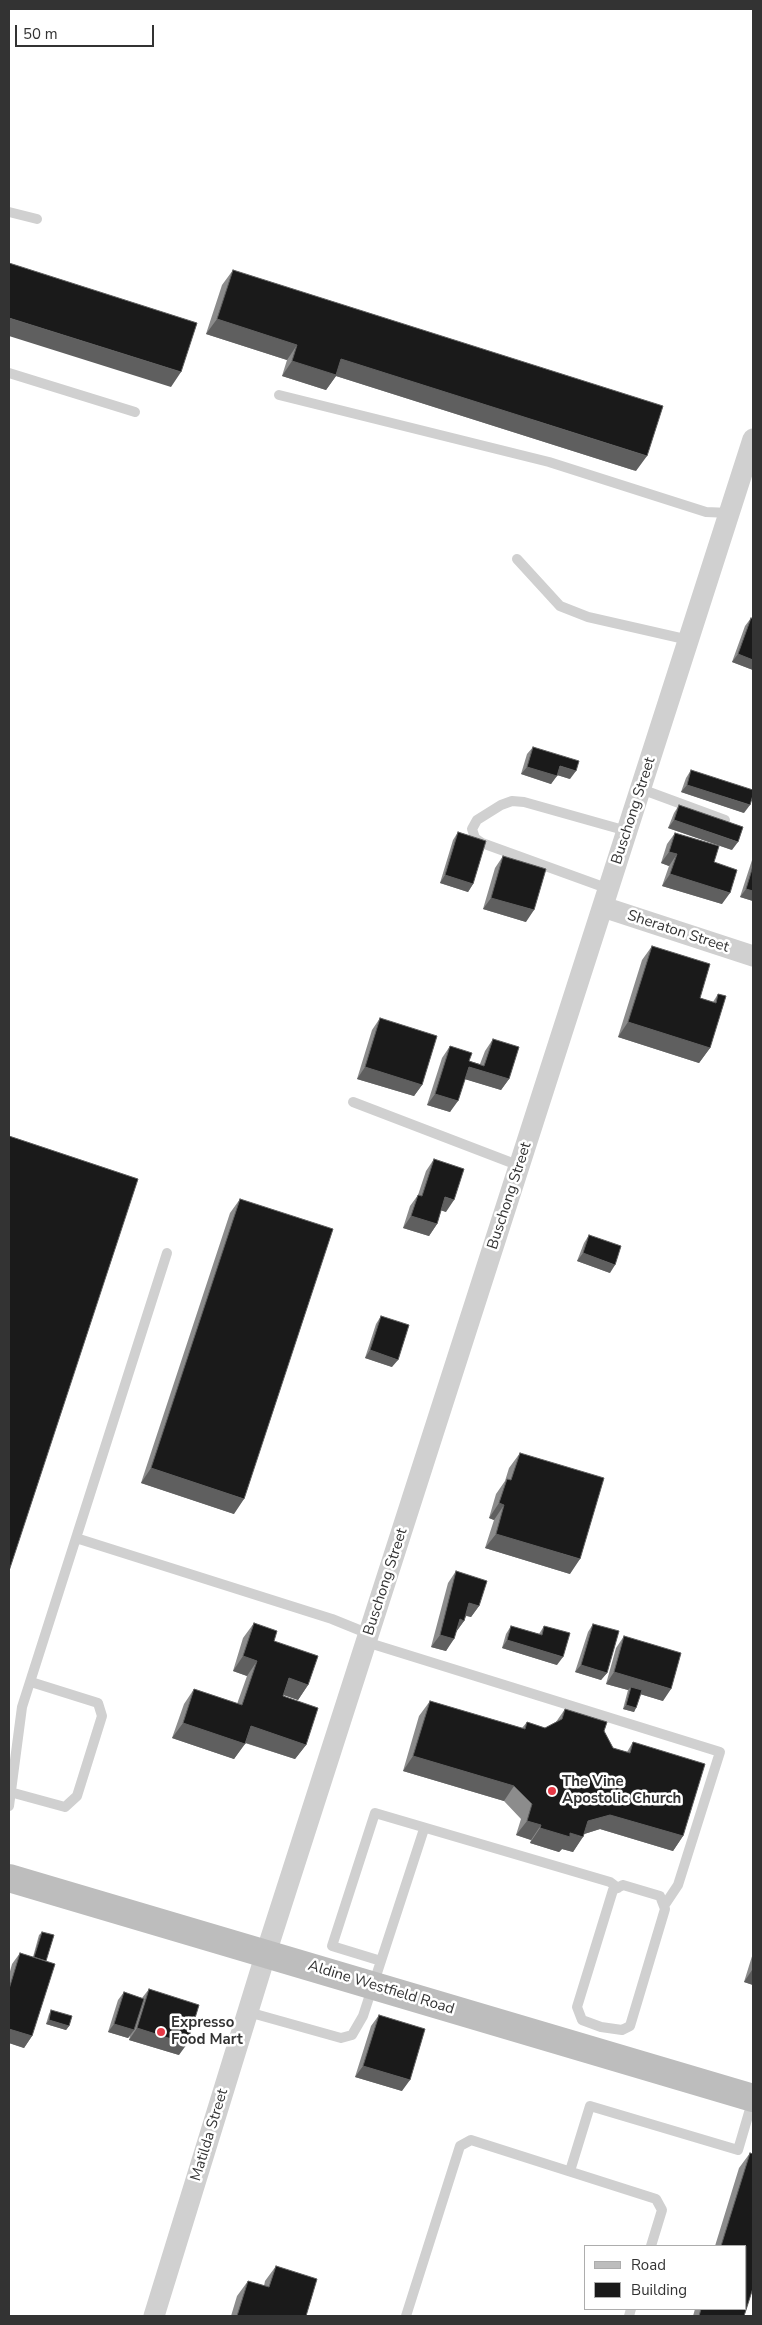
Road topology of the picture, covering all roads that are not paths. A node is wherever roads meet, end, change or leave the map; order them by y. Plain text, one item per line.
1 (9, 212) edge
2 (37, 219) dead end
3 (9, 373) edge
4 (279, 395) dead end
5 (135, 412) dead end
6 (753, 439) edge
7 (730, 513) junction
8 (517, 559) dead end
9 (689, 640) junction
10 (641, 789) junction
11 (725, 820) edge
12 (627, 831) junction
13 (606, 898) junction
14 (753, 956) edge
15 (353, 1102) dead end
16 (520, 1166) junction
17 (167, 1253) dead end
18 (76, 1538) junction
19 (368, 1638) junction
20 (31, 1682) junction
21 (10, 1792) junction
22 (9, 1806) edge
23 (424, 1829) junction
24 (9, 1878) edge
25 (618, 1888) junction
26 (664, 1906) junction
27 (266, 1953) junction
28 (377, 1973) junction
29 (248, 2012) junction
30 (598, 2039) junction
31 (753, 2098) edge
32 (570, 2172) junction
33 (651, 2245) edge
34 (154, 2316) edge
35 (406, 2316) edge

1 - 2 lane
3 - 5 lane
4 - 7 lane
6 - 7 street, Buschong Street
7 - 9 street, Buschong Street
8 - 9 lane
9 - 10 street, Buschong Street
10 - 11 lane
10 - 12 street, Buschong Street
12 - 13 street, Buschong Street
12 - 13 lane
13 - 14 street, Sheraton Street
13 - 16 street, Buschong Street
15 - 16 lane
16 - 19 street, Buschong Street
17 - 18 lane
18 - 19 lane
18 - 20 lane
19 - 26 lane
19 - 27 street, Buschong Street
20 - 21 lane
20 - 21 lane
21 - 22 lane
23 - 25 lane
23 - 28 lane
23 - 28 lane
24 - 27 main road, Aldine Westfield Road
25 - 26 lane
25 - 30 lane
26 - 30 lane
27 - 28 main road, Aldine Westfield Road
27 - 29 street, Matilda Street
28 - 29 lane
28 - 30 main road, Aldine Westfield Road
29 - 34 street, Matilda Street
30 - 31 main road, Aldine Westfield Road
31 - 32 lane
32 - 33 lane
32 - 35 lane

